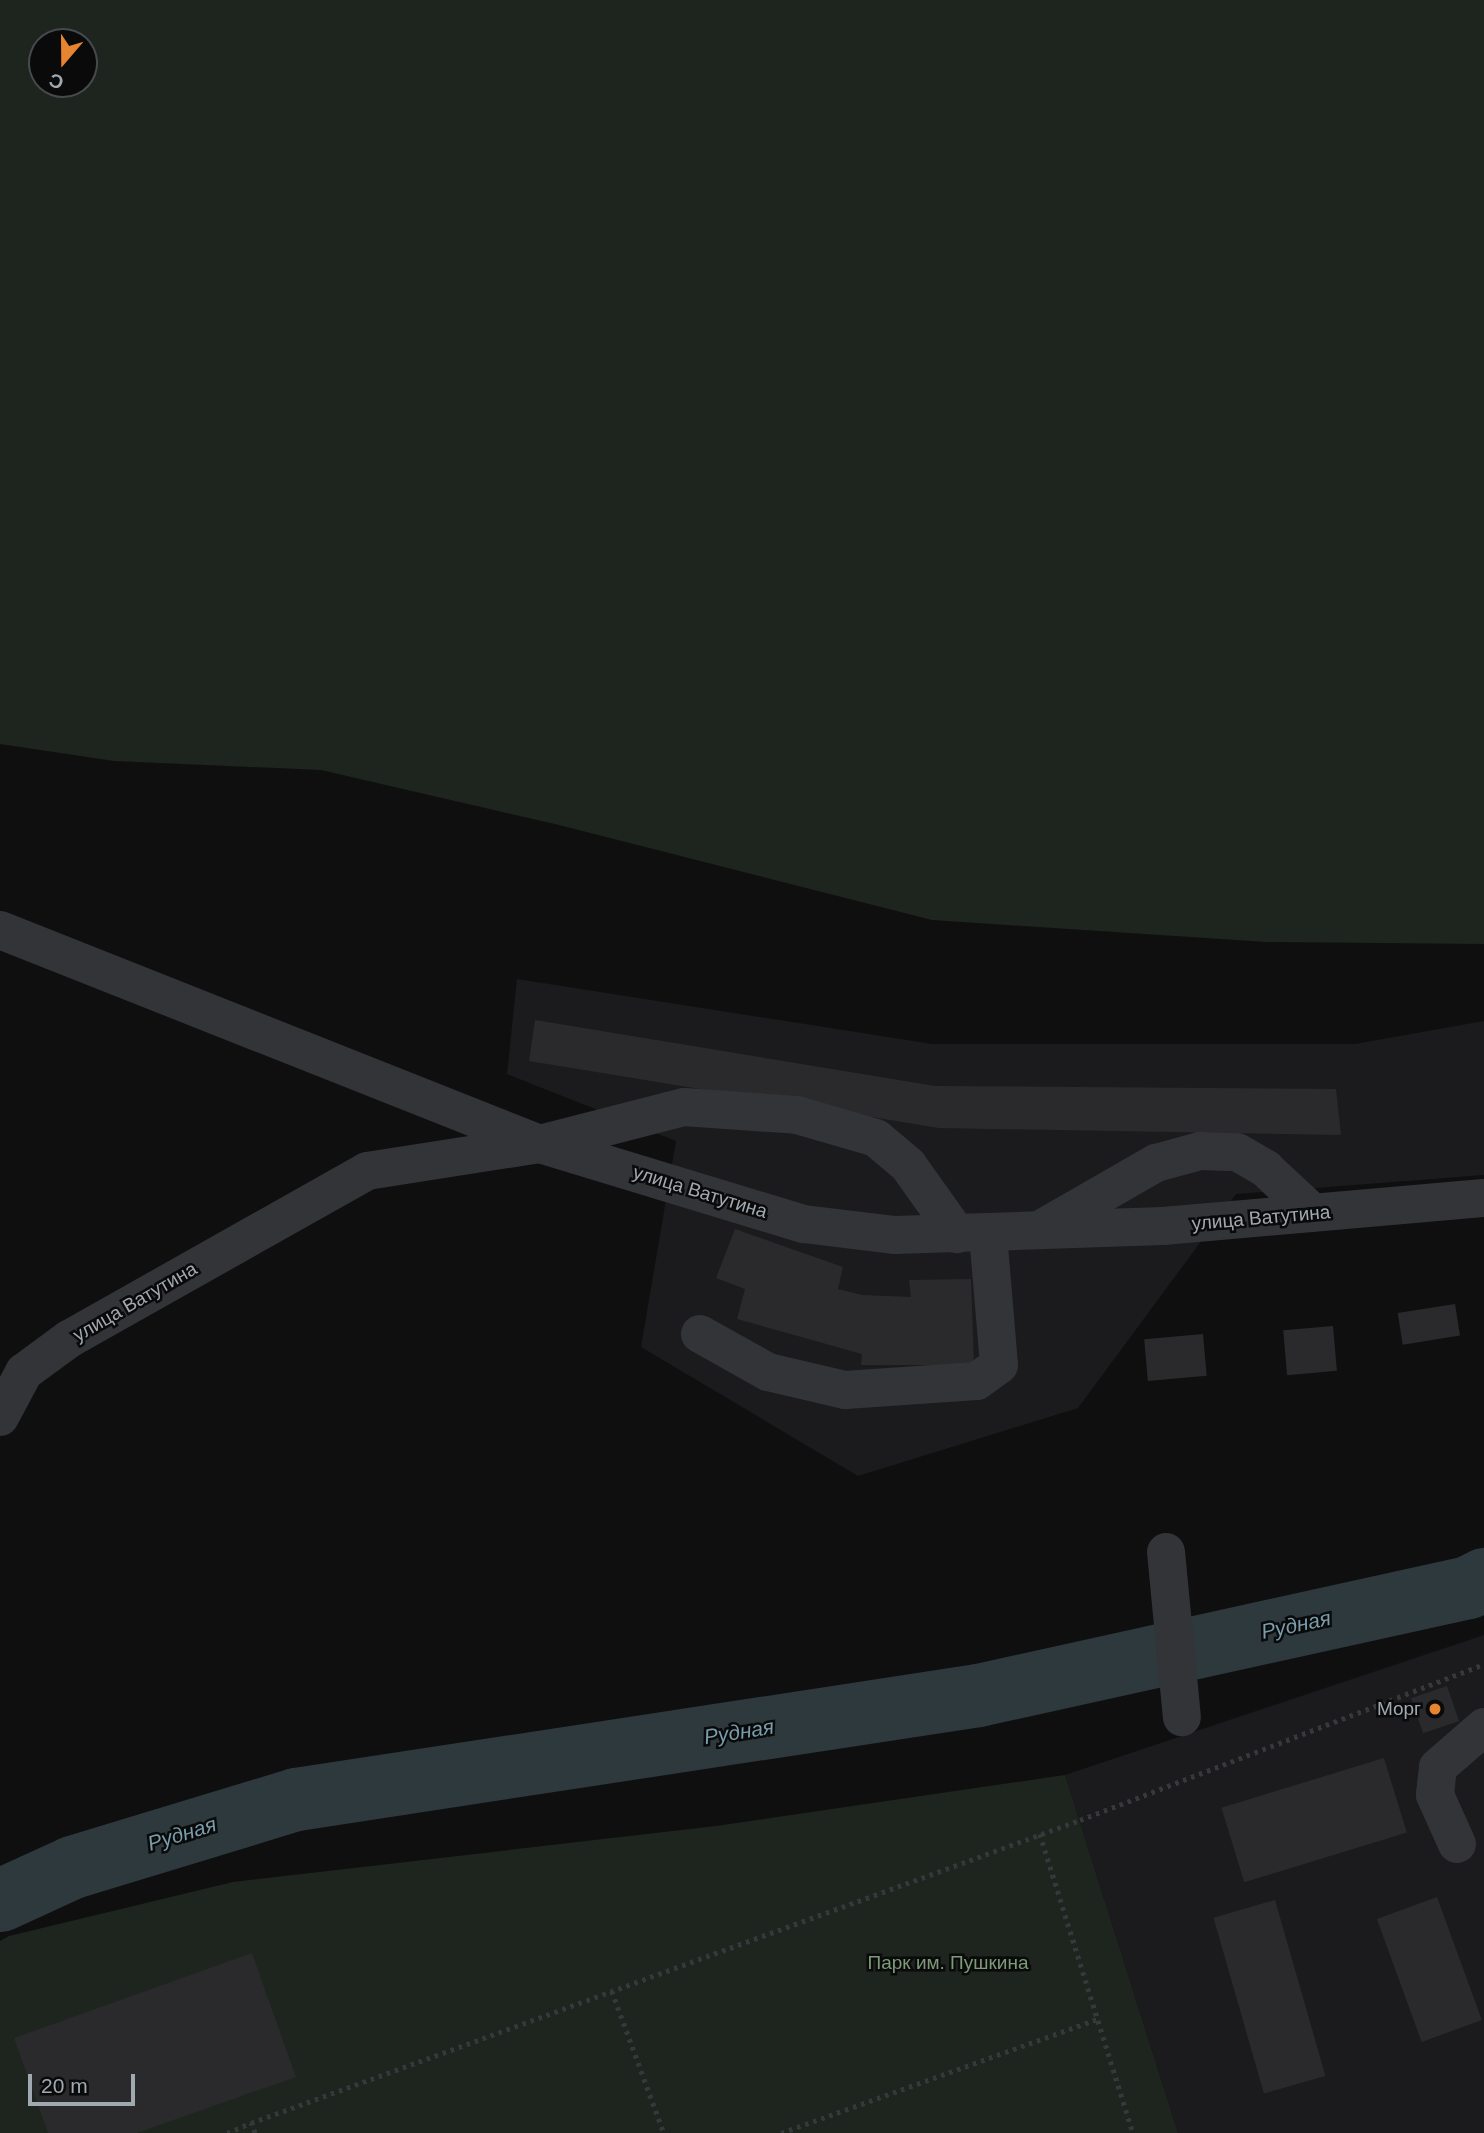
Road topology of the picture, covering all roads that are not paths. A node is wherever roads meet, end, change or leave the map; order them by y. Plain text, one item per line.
1 (0, 930) edge
2 (540, 1144) junction
3 (1484, 1198) edge
4 (1313, 1213) junction
5 (973, 1234) junction
6 (1033, 1234) junction
7 (700, 1334) dead end
8 (0, 1417) edge
9 (1166, 1552) dead end
10 (1182, 1717) dead end
11 (1484, 1727) edge
12 (1457, 1844) dead end

1 - 2 street
2 - 5 street, улица Ватутина
2 - 5 street
2 - 8 street, улица Ватутина
3 - 4 street, улица Ватутина
4 - 6 street, улица Ватутина
4 - 6 street
5 - 6 street, улица Ватутина
5 - 7 street
9 - 10 street
11 - 12 street

